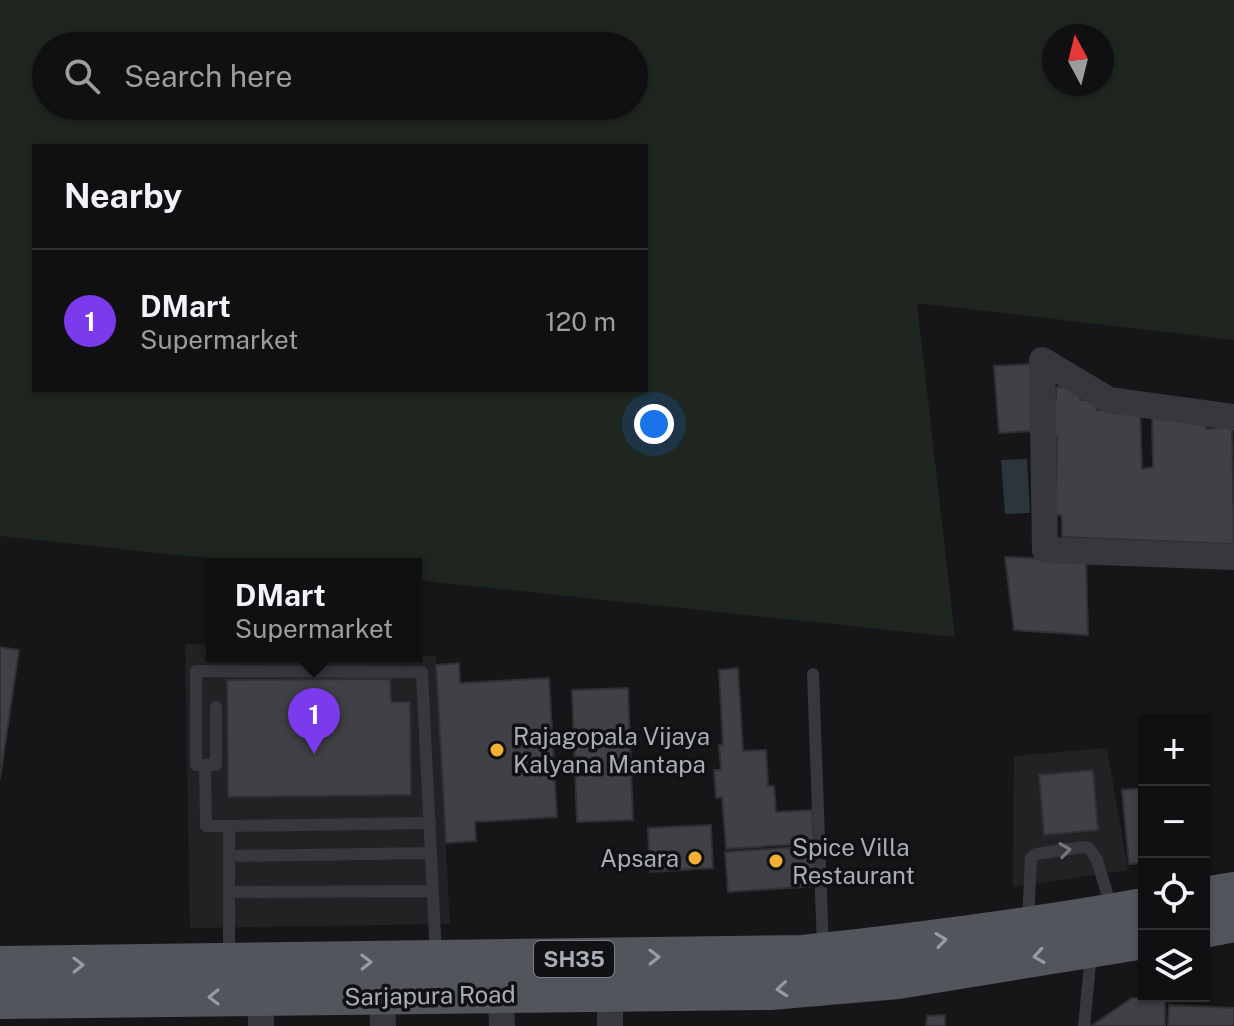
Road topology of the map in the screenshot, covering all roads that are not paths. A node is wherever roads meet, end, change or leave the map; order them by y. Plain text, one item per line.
1 (1234, 417) edge
2 (1234, 557) edge
3 (813, 674) dead end
4 (216, 707) dead end
5 (205, 765) junction
6 (430, 823) junction
7 (229, 826) junction
8 (431, 853) junction
9 (229, 856) junction
10 (433, 891) junction
11 (229, 892) junction
12 (1234, 892) edge
13 (1210, 896) edge
14 (1234, 922) edge
15 (1210, 927) edge
16 (1028, 928) junction
17 (1123, 930) edge
18 (823, 953) junction
19 (436, 961) junction
20 (897, 963) junction
21 (229, 964) junction
22 (0, 966) edge
23 (302, 980) junction
24 (0, 999) edge
25 (610, 1009) edge
26 (501, 1010) edge
27 (261, 1011) edge
28 (382, 1011) edge
29 (1084, 1026) edge

1 - 2 street
3 - 18 lane
4 - 5 lane
5 - 6 lane
5 - 7 lane
6 - 7 lane
6 - 8 lane
7 - 9 lane
8 - 9 lane
8 - 10 lane
9 - 11 lane
10 - 11 lane
10 - 19 lane
11 - 21 lane
12 - 13 main road
14 - 15 main road
16 - 17 main road, Sarjapura Road / SH35
16 -> 17 lane
20 -> 16 main road, Sarjapura Road / SH35
17 -> 20 main road, Sarjapura Road
17 - 29 lane
19 -> 18 main road, Sarjapura Road / SH35
18 - 20 main road, Sarjapura Road / SH35
23 -> 19 main road, Sarjapura Road / SH35
20 -> 25 main road, Sarjapura Road
22 -> 21 main road, Sarjapura Road / SH35
21 - 23 main road, Sarjapura Road / SH35
23 - 27 main road, Sarjapura Road
23 - 28 main road, Sarjapura Road
27 -> 24 main road, Sarjapura Road
25 - 26 main road, Sarjapura Road
26 - 28 main road, Sarjapura Road

